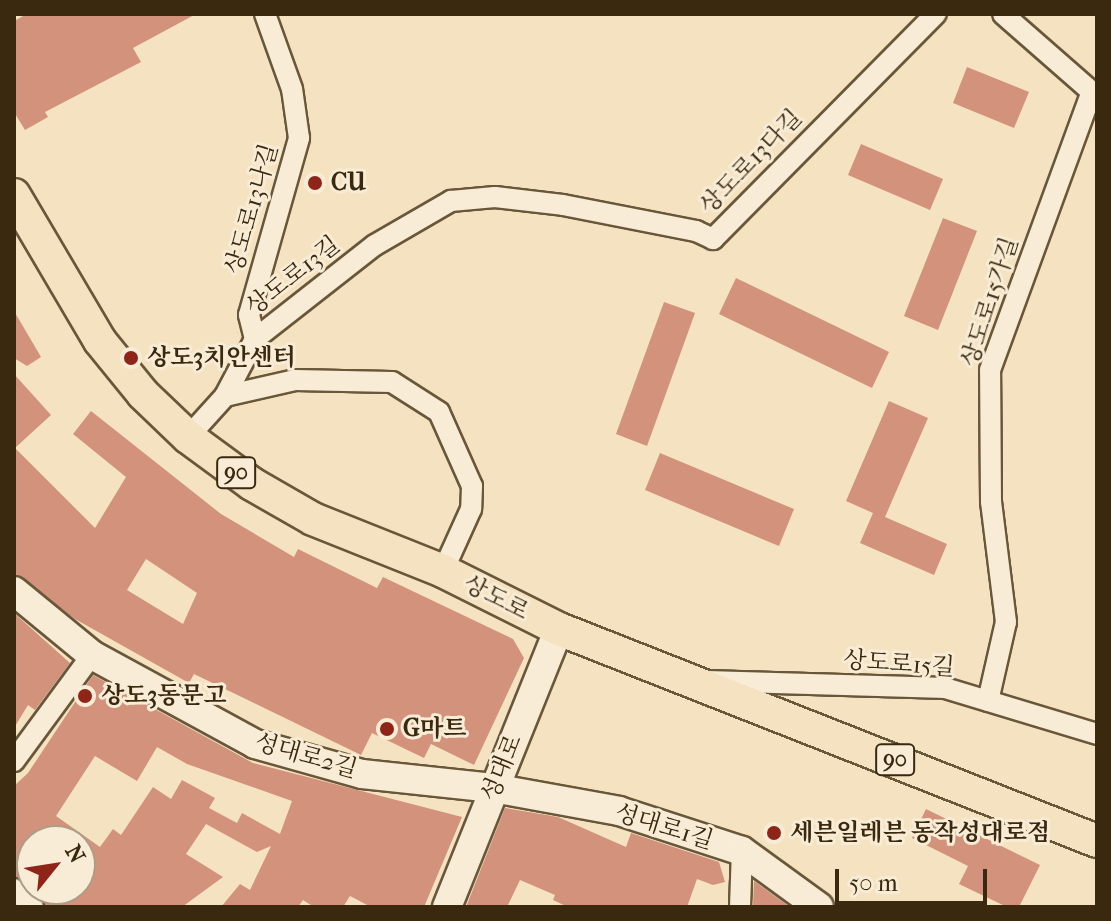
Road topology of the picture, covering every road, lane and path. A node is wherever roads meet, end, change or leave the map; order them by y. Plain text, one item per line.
1 (265, 14) edge
2 (936, 14) edge
3 (1003, 14) edge
4 (14, 195) edge
5 (423, 216) joint
6 (255, 339) junction
7 (225, 396) junction
8 (188, 437) junction
9 (443, 571) junction
10 (14, 591) edge
11 (559, 629) junction
12 (92, 655) junction
13 (692, 680) junction
14 (988, 701) junction
15 (1097, 734) edge
16 (14, 761) edge
17 (493, 788) junction
18 (1097, 841) edge
19 (742, 851) junction
20 (14, 889) edge
21 (33, 907) edge
22 (447, 907) edge
23 (740, 907) edge
24 (819, 907) edge

1 - 6 street, 상도로13나길
2 - 5 street, 상도로13다길
3 - 14 street, 상도로15가길
4 - 8 main road, 상도로 / 90
5 - 6 street, 상도로13길
6 - 7 street, 상도로13길
7 - 8 street, 상도로13길
7 - 9 street
8 - 9 main road, 상도로 / 90
9 - 11 main road, 상도로 / 90
10 - 12 street, 성대로2길
11 - 13 main road, 상도로 / 90
11 - 17 street, 성대로
12 - 16 street
12 - 17 street, 성대로2길
13 - 14 street, 상도로15길
13 - 18 main road, 상도로 / 90
14 - 15 street, 상도로15길
17 - 19 street, 성대로1길
17 - 22 street, 성대로
19 - 23 street
19 - 24 street, 성대로1길
20 - 21 street

